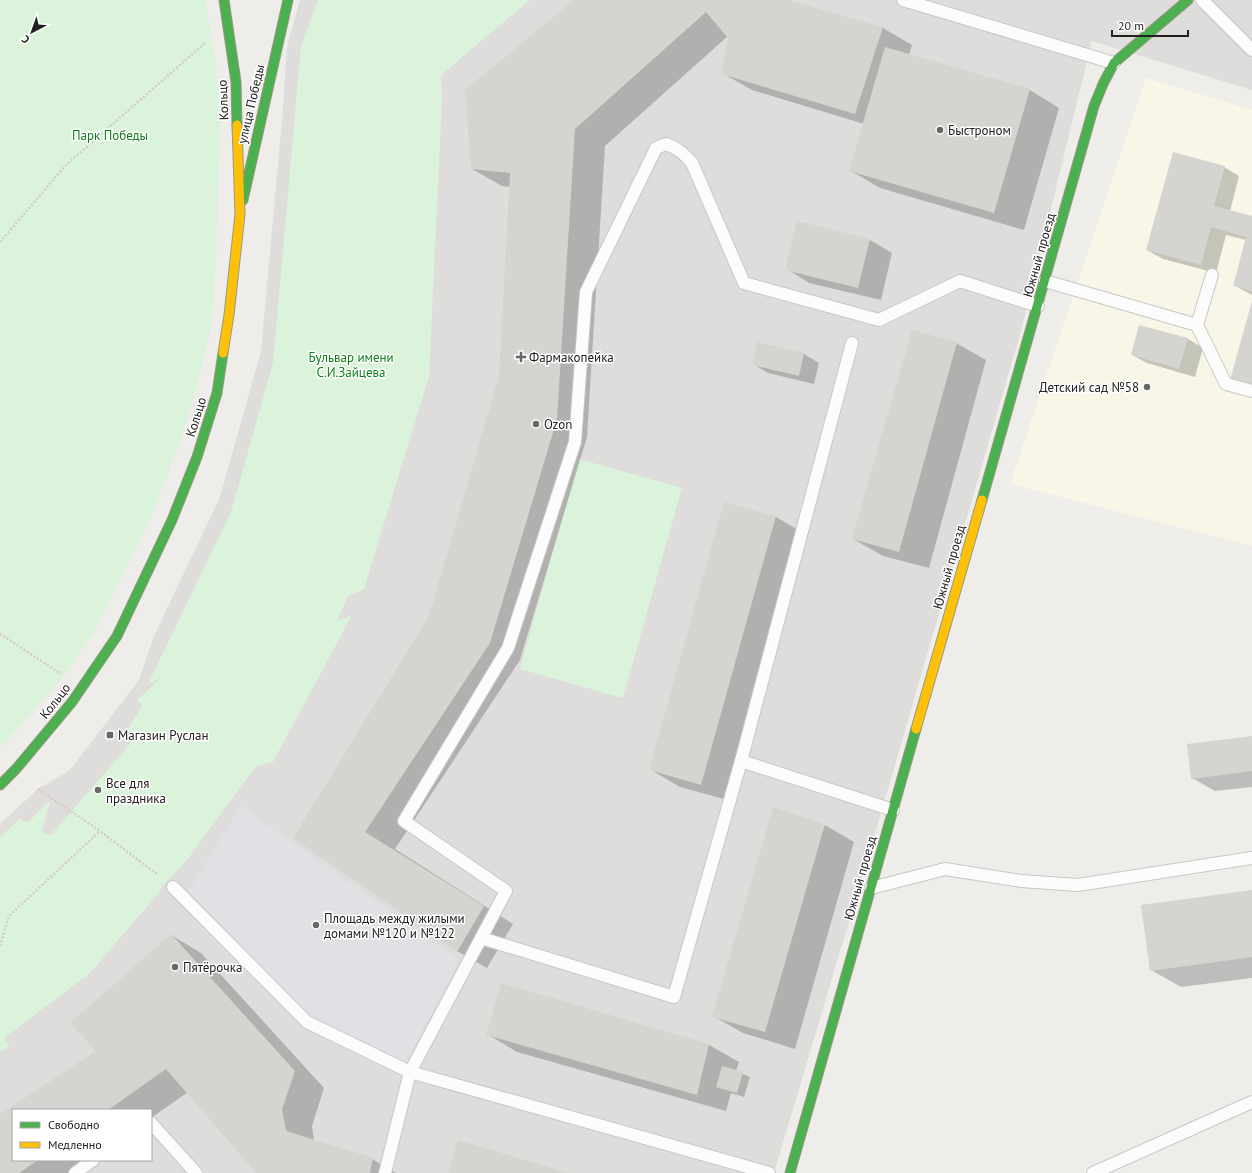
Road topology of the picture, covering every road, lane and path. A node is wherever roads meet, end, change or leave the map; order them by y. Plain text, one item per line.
1 (224, 0) edge
2 (288, 0) edge
3 (903, 0) edge
4 (1188, 0) edge
5 (1202, 0) edge
6 (210, 38) dead end
7 (1252, 50) edge
8 (1114, 64) junction
9 (240, 214) junction
10 (0, 242) edge
11 (1212, 275) dead end
12 (1045, 282) junction
13 (1038, 306) junction
14 (1197, 325) junction
15 (852, 343) dead end
16 (1252, 391) edge
17 (0, 634) edge
18 (64, 676) dead end
19 (741, 760) junction
20 (0, 785) edge
21 (38, 789) dead end
22 (893, 810) junction
23 (100, 831) junction
24 (1252, 858) edge
25 (173, 887) joint
26 (871, 888) junction
27 (481, 938) junction
28 (0, 946) edge
29 (410, 1072) junction
30 (1252, 1102) edge
31 (152, 1124) edge
32 (92, 1161) edge
33 (75, 1173) edge
34 (196, 1173) edge
35 (384, 1173) edge
36 (769, 1173) edge
37 (790, 1173) edge
38 (1093, 1173) edge

1 - 9 street, Кольцо
2 - 9 street, улица Победы
3 - 8 lane
4 - 8 street, Южный проезд
5 - 7 lane
6 - 10 path
8 - 12 street, Южный проезд
9 - 20 street, Кольцо
11 - 14 lane
12 - 13 street, Южный проезд
12 - 14 lane
13 - 22 street, Южный проезд
13 - 27 lane
14 - 16 lane
15 - 19 lane
17 - 18 path
19 - 22 lane
19 - 27 lane
21 - 23 path
22 - 26 street, Южный проезд
23 - 25 path
23 - 28 path
24 - 26 lane
25 - 29 lane
26 - 37 street, Южный проезд
27 - 29 lane
29 - 35 lane
29 - 36 lane
30 - 38 lane
31 - 34 lane
32 - 33 lane

